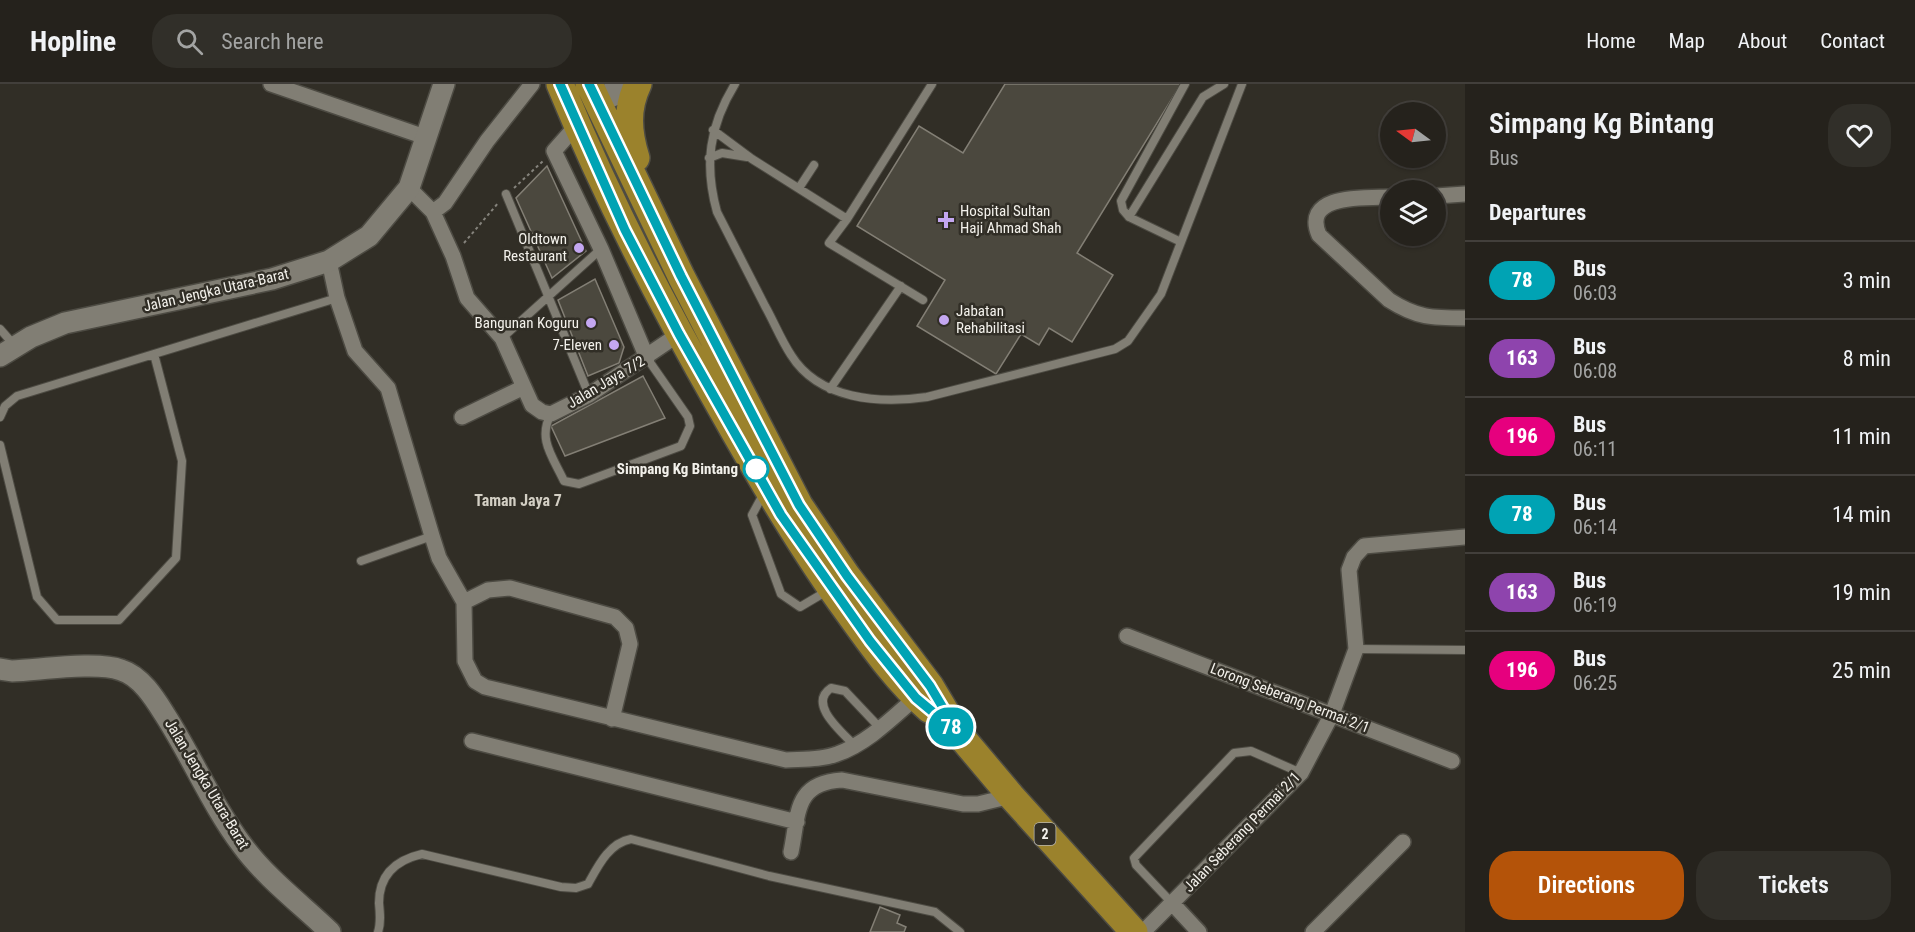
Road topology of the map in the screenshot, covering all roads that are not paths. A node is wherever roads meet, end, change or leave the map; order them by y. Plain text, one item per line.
1 (444, 84) edge
2 (532, 84) edge
3 (560, 84) edge
4 (631, 84) edge
5 (639, 84) edge
6 (735, 84) edge
7 (932, 84) edge
8 (1185, 84) edge
9 (1224, 84) edge
10 (1242, 84) edge
11 (278, 85) edge
12 (601, 91) edge
13 (576, 122) junction
14 (713, 130) junction
15 (425, 137) junction
16 (709, 158) junction
17 (752, 159) junction
18 (814, 165) dead end
19 (409, 188) junction
20 (799, 188) junction
21 (507, 194) dead end
22 (1465, 194) edge
23 (1446, 195) edge
24 (1380, 198) edge
25 (433, 212) junction
26 (1129, 217) junction
27 (847, 219) junction
28 (656, 225) junction
29 (1181, 242) junction
30 (601, 249) junction
31 (329, 261) junction
32 (901, 286) junction
33 (549, 295) junction
34 (337, 298) junction
35 (923, 300) dead end
36 (1465, 318) edge
37 (0, 329) edge
38 (679, 334) junction
39 (502, 338) junction
40 (8, 351) edge
41 (154, 354) junction
42 (647, 358) junction
43 (524, 387) junction
44 (830, 389) junction
45 (589, 395) junction
46 (551, 414) junction
47 (0, 417) edge
48 (462, 417) dead end
49 (0, 445) edge
50 (767, 489) junction
51 (432, 536) junction
52 (1465, 537) edge
53 (361, 561) dead end
54 (831, 588) junction
55 (464, 602) junction
56 (1127, 636) dead end
57 (1356, 649) junction
58 (1465, 650) edge
59 (0, 669) edge
60 (923, 692) junction
61 (1332, 714) junction
62 (612, 719) junction
63 (880, 728) junction
64 (472, 741) dead end
65 (855, 746) junction
66 (1452, 761) dead end
67 (1301, 773) junction
68 (1011, 796) junction
69 (797, 822) junction
70 (1403, 842) dead end
71 (791, 852) dead end
72 (1172, 903) junction
73 (1316, 931) edge
74 (330, 932) edge
75 (378, 932) edge
76 (960, 932) edge
77 (1134, 932) edge
78 (1143, 932) edge
79 (1199, 932) edge

1 - 15 street, Jalan Jengka Utara-Barat
2 - 25 street
3 - 13 highway, 2
4 - 12 street
5 - 28 highway
6 - 14 lane
7 - 27 lane
8 - 26 lane
9 - 26 lane
10 - 29 lane
11 - 15 street
12 - 13 street
12 - 28 highway, 2
13 - 30 street
13 - 38 highway, 2
14 - 16 lane
14 - 17 lane
15 - 19 street, Jalan Jengka Utara-Barat
16 - 17 lane
16 - 44 lane
17 - 20 lane
18 - 20 lane
19 - 25 street
19 - 31 street, Jalan Jengka Utara-Barat
20 - 27 lane
21 - 33 lane
22 - 23 street
24 - 36 street
25 - 39 street, Jalan Jaya 7/2
26 - 29 lane
27 - 32 lane
28 - 60 highway, 2
29 - 44 lane
30 - 33 lane
30 - 42 street
31 - 34 street
31 - 40 street, Jalan Jengka Utara-Barat
32 - 35 lane
32 - 44 lane
33 - 39 lane
33 - 45 lane
34 - 41 lane
34 - 51 street
37 - 40 lane
38 - 42 street, Jalan Jaya 7/2
38 - 50 highway, 2
39 - 43 street, Jalan Jaya 7/2
41 - 47 lane
41 - 49 lane
42 - 45 street, Jalan Jaya 7/2
42 - 46 lane
43 - 46 street, Jalan Jaya 7/2
43 - 48 street
45 - 46 street, Jalan Jaya 7/2
50 - 54 highway, 2
50 - 54 lane
51 - 53 lane
51 - 55 street
52 - 57 street, Jalan Seberang Permai 2/1
54 - 60 highway, 2
55 - 62 street
55 - 62 street
56 - 61 street, Lorong Seberang Permai 2/1
57 - 58 lane
57 - 61 street, Jalan Seberang Permai 2/1
59 - 74 street, Jalan Jengka Utara-Barat
60 - 63 street
60 - 68 highway, 2
61 - 66 street, Lorong Seberang Permai 2/1
61 - 67 street, Jalan Seberang Permai 2/1
62 - 65 street
63 - 65 street
63 - 65 lane
64 - 69 street
67 - 72 street, Jalan Seberang Permai 2/1
67 - 72 lane
68 - 69 street
68 - 77 highway, 2
69 - 71 street
70 - 73 street
72 - 78 street, Jalan Seberang Permai 2/1
72 - 79 street
75 - 76 lane

